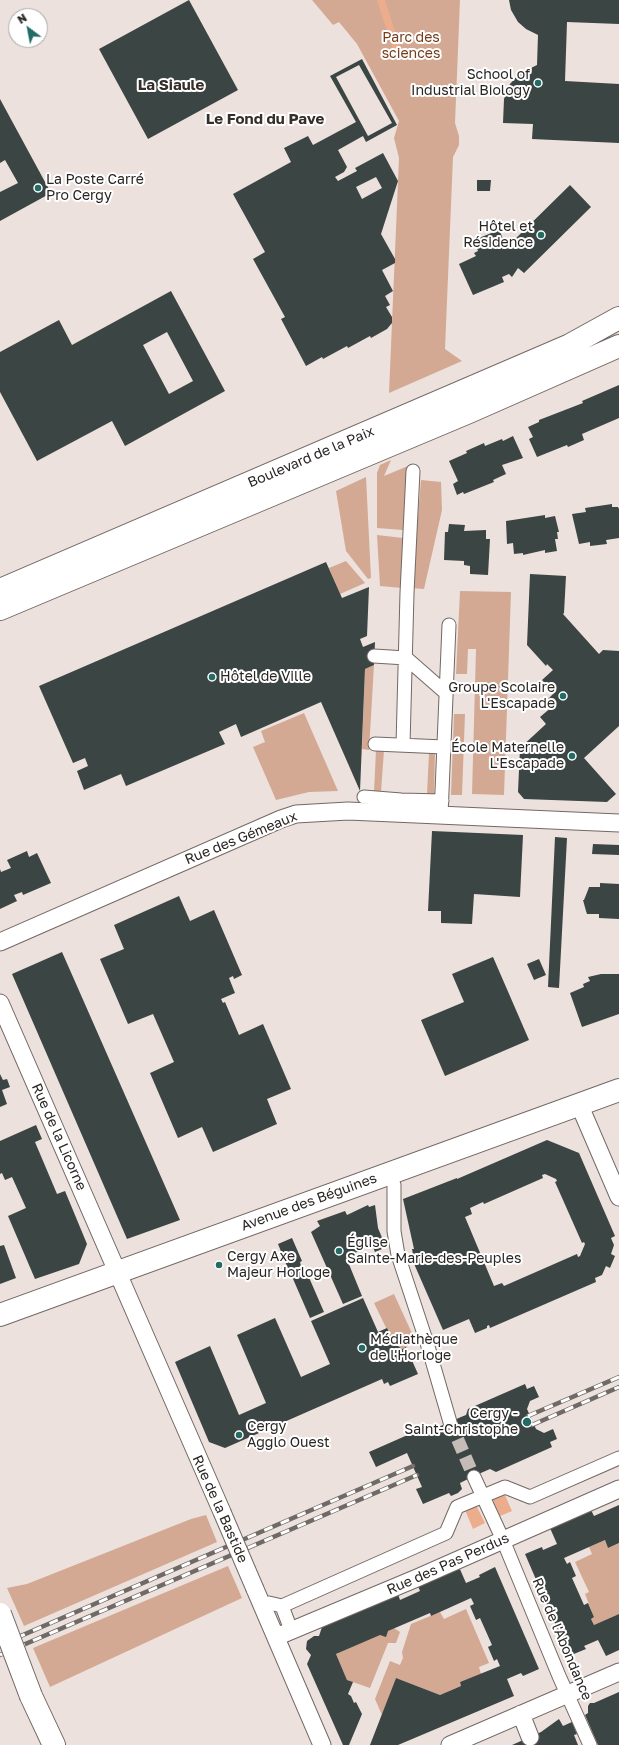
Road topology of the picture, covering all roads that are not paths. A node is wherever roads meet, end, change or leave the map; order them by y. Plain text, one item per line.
1 (619, 318) edge
2 (619, 346) edge
3 (413, 471) dead end
4 (0, 590) edge
5 (0, 609) edge
6 (449, 625) dead end
7 (374, 656) dead end
8 (406, 658) junction
9 (446, 693) junction
10 (375, 744) dead end
11 (403, 745) junction
12 (444, 746) junction
13 (364, 797) dead end
14 (400, 806) junction
15 (442, 808) junction
16 (619, 823) edge
17 (0, 942) edge
18 (0, 1002) edge
19 (619, 1090) edge
20 (579, 1104) junction
21 (391, 1178) junction
22 (619, 1197) edge
23 (117, 1272) junction
24 (0, 1315) edge
25 (450, 1422) tunnel mouth
26 (619, 1458) edge
27 (474, 1476) tunnel mouth
28 (619, 1489) edge
29 (482, 1496) junction
30 (503, 1540) junction
31 (0, 1614) edge
32 (288, 1622) dead end
33 (276, 1637) junction
34 (0, 1649) edge
35 (619, 1672) edge
36 (568, 1694) junction
37 (33, 1701) junction
38 (521, 1714) junction
39 (530, 1737) dead end
40 (54, 1745) edge
41 (322, 1745) edge
42 (450, 1745) edge
43 (590, 1745) edge

1 - 4 main road, Boulevard de la Paix
2 - 5 main road, Boulevard de la Paix
3 - 8 street
6 - 9 street
7 - 8 street
8 - 9 street
8 - 11 street
9 - 12 street
10 - 11 street
11 - 12 street
12 - 15 street
13 - 14 street
14 - 15 street, Rue des Gémeaux
14 - 17 street, Rue des Gémeaux
15 - 16 street, Rue des Gémeaux
18 - 23 street, Rue de la Licorne
19 - 20 main road, Avenue des Béguines
20 - 21 main road, Avenue des Béguines
20 - 22 street
21 - 23 main road, Avenue des Béguines
21 - 25 street
23 - 24 main road, Avenue des Béguines
23 - 33 street, Rue de la Bastide, bridge
26 - 29 street
27 - 29 street, Rue de l'Abondance
28 - 30 street, Rue des Pas Perdus
29 - 30 street, Rue de l'Abondance
29 - 32 street
30 - 33 street, Rue des Pas Perdus
30 - 36 street, Rue de l'Abondance
31 - 37 main road, bridge
33 - 41 street, Rue de la Bastide
34 - 37 main road, bridge
35 - 36 street
36 - 38 street
36 - 43 street, Rue de l'Abondance
37 - 40 main road
38 - 39 street
38 - 42 street

